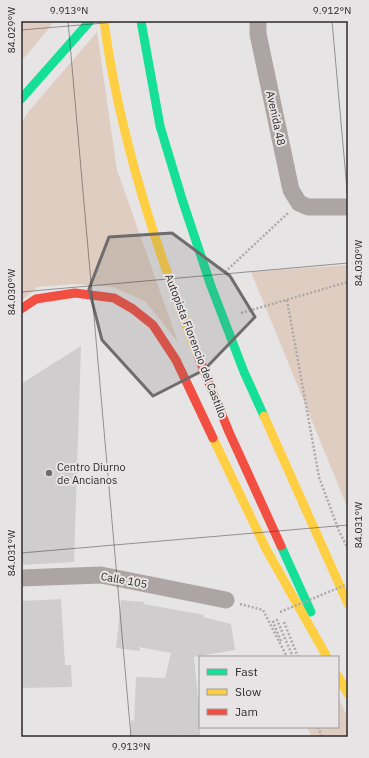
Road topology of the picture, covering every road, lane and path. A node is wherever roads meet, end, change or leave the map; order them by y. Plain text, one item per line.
1 (90, 21) edge
2 (104, 21) edge
3 (141, 21) edge
4 (258, 21) edge
5 (21, 99) edge
6 (304, 205) junction
7 (348, 208) edge
8 (348, 282) edge
9 (211, 286) junction
10 (287, 300) junction
11 (21, 309) edge
12 (223, 319) junction
13 (348, 549) edge
14 (21, 578) edge
15 (348, 584) edge
16 (226, 600) joint
17 (348, 604) edge
18 (286, 656) edge
19 (293, 656) edge
20 (298, 656) edge
21 (326, 656) edge
22 (332, 656) edge
23 (339, 672) edge
24 (339, 678) edge
25 (348, 693) edge

1 - 5 main road
2 - 22 main road, Autopista Florencio del Castillo
3 - 9 main road
4 - 6 street, Avenida 48
6 - 7 street
6 - 9 path
8 - 10 path
9 - 12 main road
10 - 12 path
10 - 13 path
11 - 21 main road
12 - 17 main road
14 - 16 street, Calle 105
15 - 20 path, bridge
16 - 18 path
18 - 19 path
23 - 25 main road
24 - 25 main road

